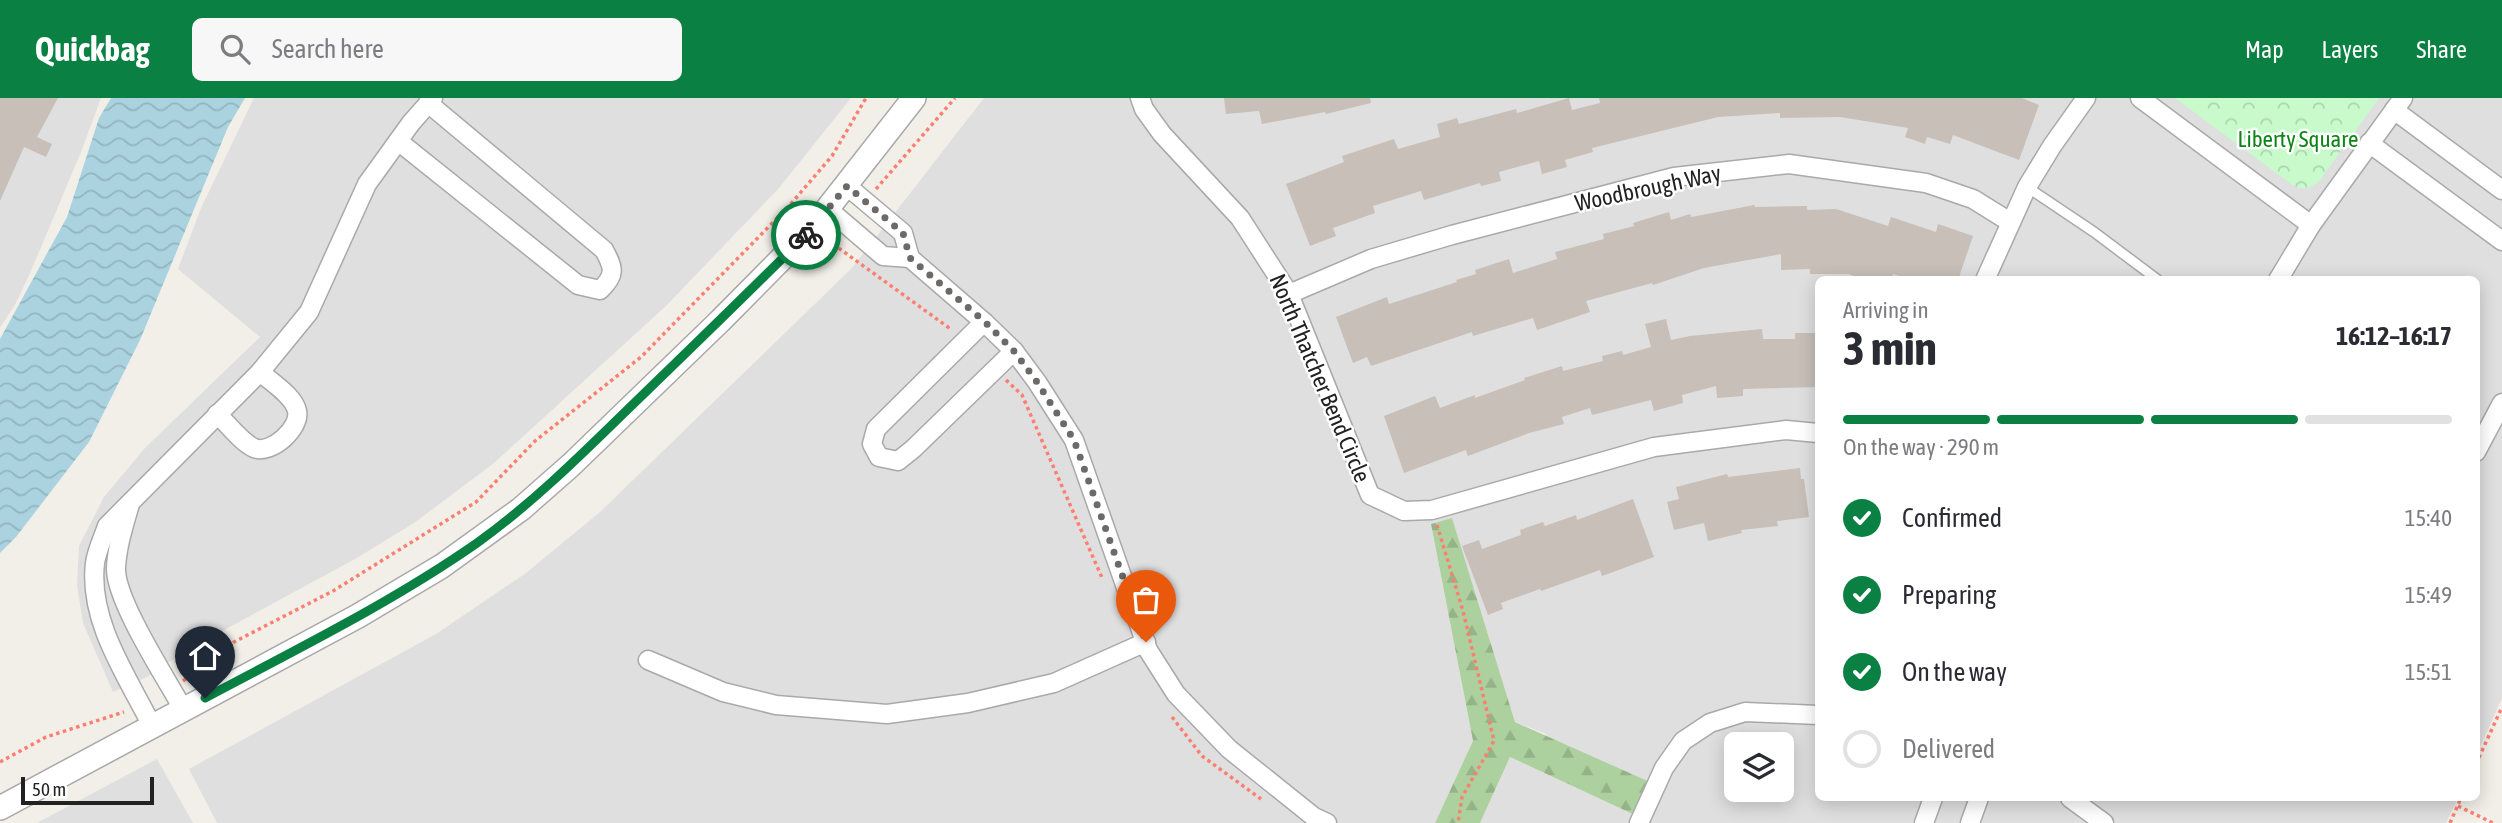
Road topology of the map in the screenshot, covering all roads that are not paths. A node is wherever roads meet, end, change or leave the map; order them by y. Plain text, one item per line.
1 (914, 98) edge
2 (1140, 98) edge
3 (2086, 98) edge
4 (2140, 98) edge
5 (430, 101) edge
6 (2399, 104) edge
7 (398, 141) junction
8 (2370, 143) junction
9 (847, 186) junction
10 (2027, 187) junction
11 (2502, 190) edge
12 (828, 209) junction
13 (2010, 222) junction
14 (2311, 225) junction
15 (2502, 241) edge
16 (910, 258) junction
17 (1987, 276) edge
18 (2153, 276) edge
19 (2280, 276) edge
20 (1289, 295) junction
21 (984, 321) junction
22 (1014, 351) junction
23 (260, 372) junction
24 (2502, 403) edge
25 (217, 414) junction
26 (1815, 433) edge
27 (2480, 444) edge
28 (131, 500) junction
29 (1146, 642) junction
30 (648, 660) dead end
31 (183, 709) junction
32 (1815, 715) edge
33 (147, 716) junction
34 (1932, 801) edge
35 (1978, 801) edge
36 (2074, 801) edge
37 (0, 808) edge
38 (1327, 823) edge
39 (1639, 823) edge
40 (1923, 823) edge
41 (1969, 823) edge
42 (2104, 823) edge

1 - 9 street
2 - 20 street, North Thatcher Bend Circle
3 - 10 street
4 - 14 street
5 - 7 street
5 - 7 street
6 - 8 street
6 - 11 street
7 - 23 street
8 - 14 street
8 - 15 street
9 - 12 street
9 - 16 street
10 - 13 street
10 - 18 lane
12 - 16 street
12 - 31 street
13 - 17 street
13 - 20 street, Woodbrough Way
14 - 19 street
16 - 21 street
20 - 26 street, North Thatcher Bend Circle
21 - 22 street
21 - 22 street
22 - 29 street
23 - 25 street
23 - 25 street
24 - 27 street
25 - 28 street
28 - 31 street
28 - 33 street
29 - 30 street
29 - 38 street
31 - 33 street
32 - 39 street
33 - 37 street
34 - 40 street
35 - 41 street
36 - 42 street

